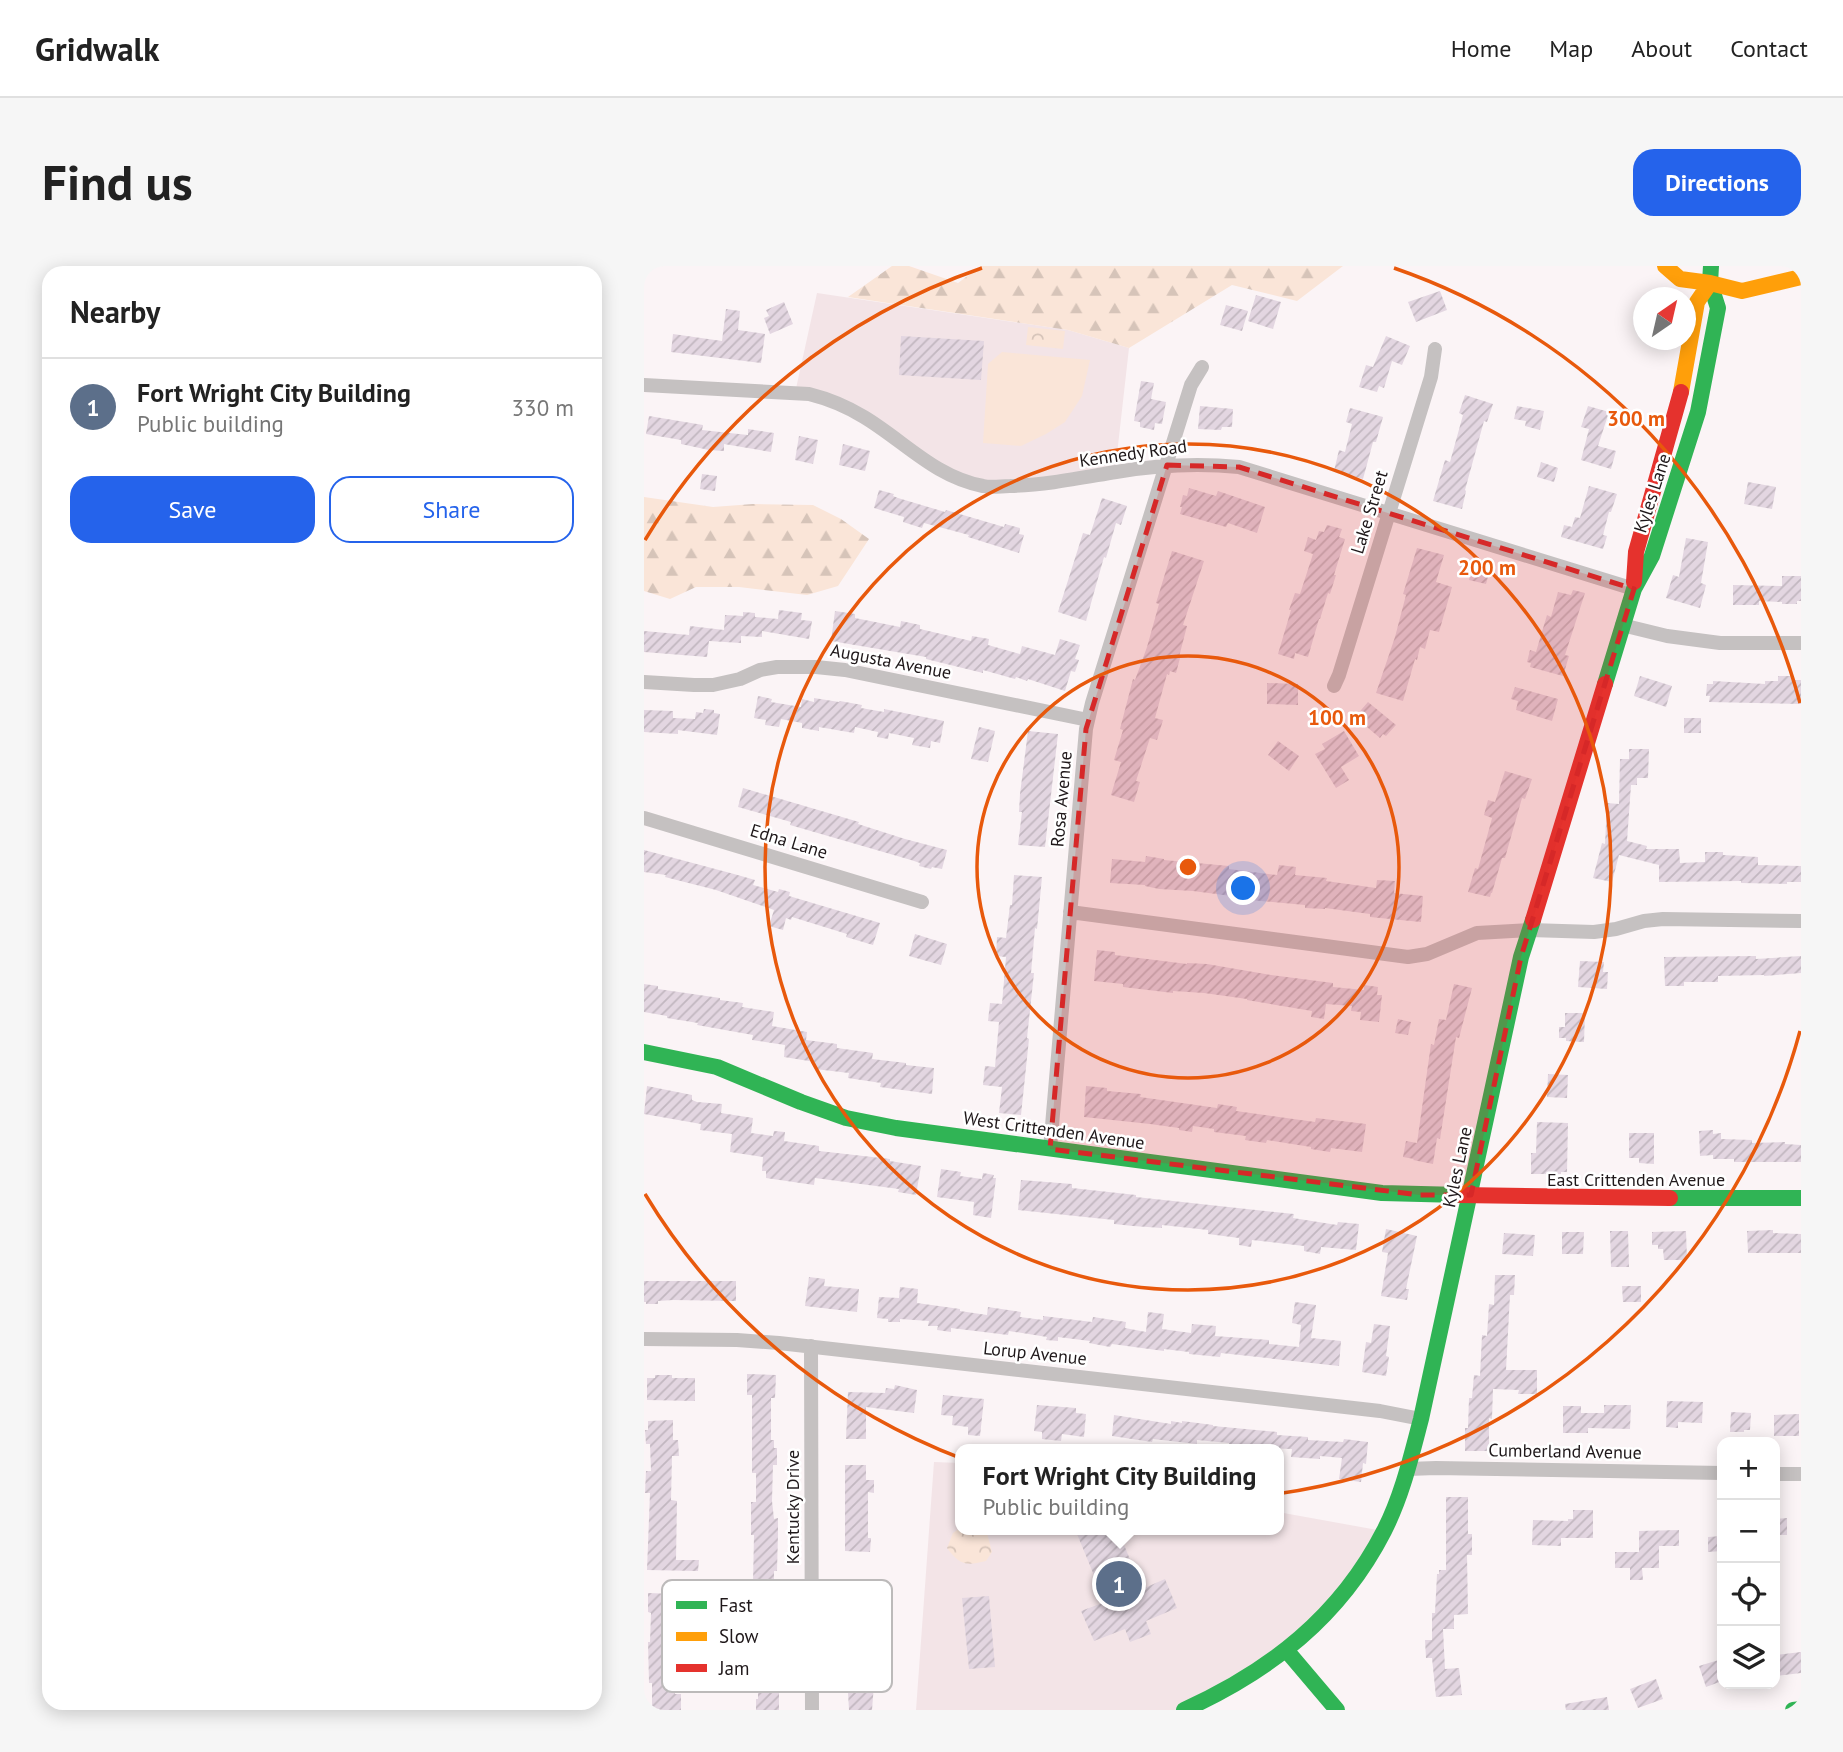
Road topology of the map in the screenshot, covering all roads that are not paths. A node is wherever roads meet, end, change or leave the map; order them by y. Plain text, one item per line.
1 (1665, 266) edge
2 (1711, 266) edge
3 (1801, 277) edge
4 (1710, 283) junction
5 (1435, 349) dead end
6 (1202, 367) dead end
7 (644, 385) edge
8 (1167, 464) junction
9 (1389, 513) junction
10 (1634, 589) junction
11 (1622, 625) junction
12 (1801, 643) edge
13 (644, 682) edge
14 (1334, 686) dead end
15 (1088, 720) junction
16 (644, 818) edge
17 (922, 902) dead end
18 (1070, 912) junction
19 (1801, 921) edge
20 (1530, 930) junction
21 (644, 1052) edge
22 (1050, 1149) junction
23 (1471, 1195) junction
24 (1801, 1198) edge
25 (644, 1339) edge
26 (811, 1346) junction
27 (1421, 1419) junction
28 (1408, 1469) junction
29 (1717, 1473) edge
30 (1780, 1474) edge
31 (1801, 1474) edge
32 (812, 1580) edge
33 (1287, 1651) junction
34 (812, 1692) edge
35 (1801, 1709) edge
36 (812, 1710) edge
37 (1184, 1710) edge
38 (1337, 1710) edge
39 (1793, 1710) edge

1 - 4 main road
2 - 4 main road, Kyles Lane
3 - 4 main road
4 - 10 main road, Kyles Lane
5 - 9 street, Lake Street
6 - 8 street, Rosa Avenue
7 - 8 street, Kennedy Road
8 - 9 street, Kennedy Road
8 - 15 street, Rosa Avenue
9 - 10 street, Kennedy Road
9 - 14 street, Lake Street
10 - 11 main road, Kyles Lane
11 - 12 street
11 - 20 main road, Kyles Lane
13 - 15 street, Augusta Avenue
15 - 18 street, Rosa Avenue
16 - 17 street, Edna Lane
18 - 20 street
18 - 22 street, Rosa Avenue
19 - 20 street
20 - 23 main road, Kyles Lane
21 - 22 main road, West Crittenden Avenue
22 - 23 main road, West Crittenden Avenue
23 - 24 main road, East Crittenden Avenue
23 - 27 main road, Kyles Lane
25 - 26 street, Lorup Avenue
26 - 27 street, Lorup Avenue
26 - 32 street, Kentucky Drive
27 - 28 main road, Kyles Lane
28 - 29 street, Cumberland Avenue
28 - 33 main road, Kyles Lane
30 - 31 street
33 - 37 main road, Kyles Lane
33 - 38 main road
34 - 36 street, Kentucky Drive
35 - 39 main road

